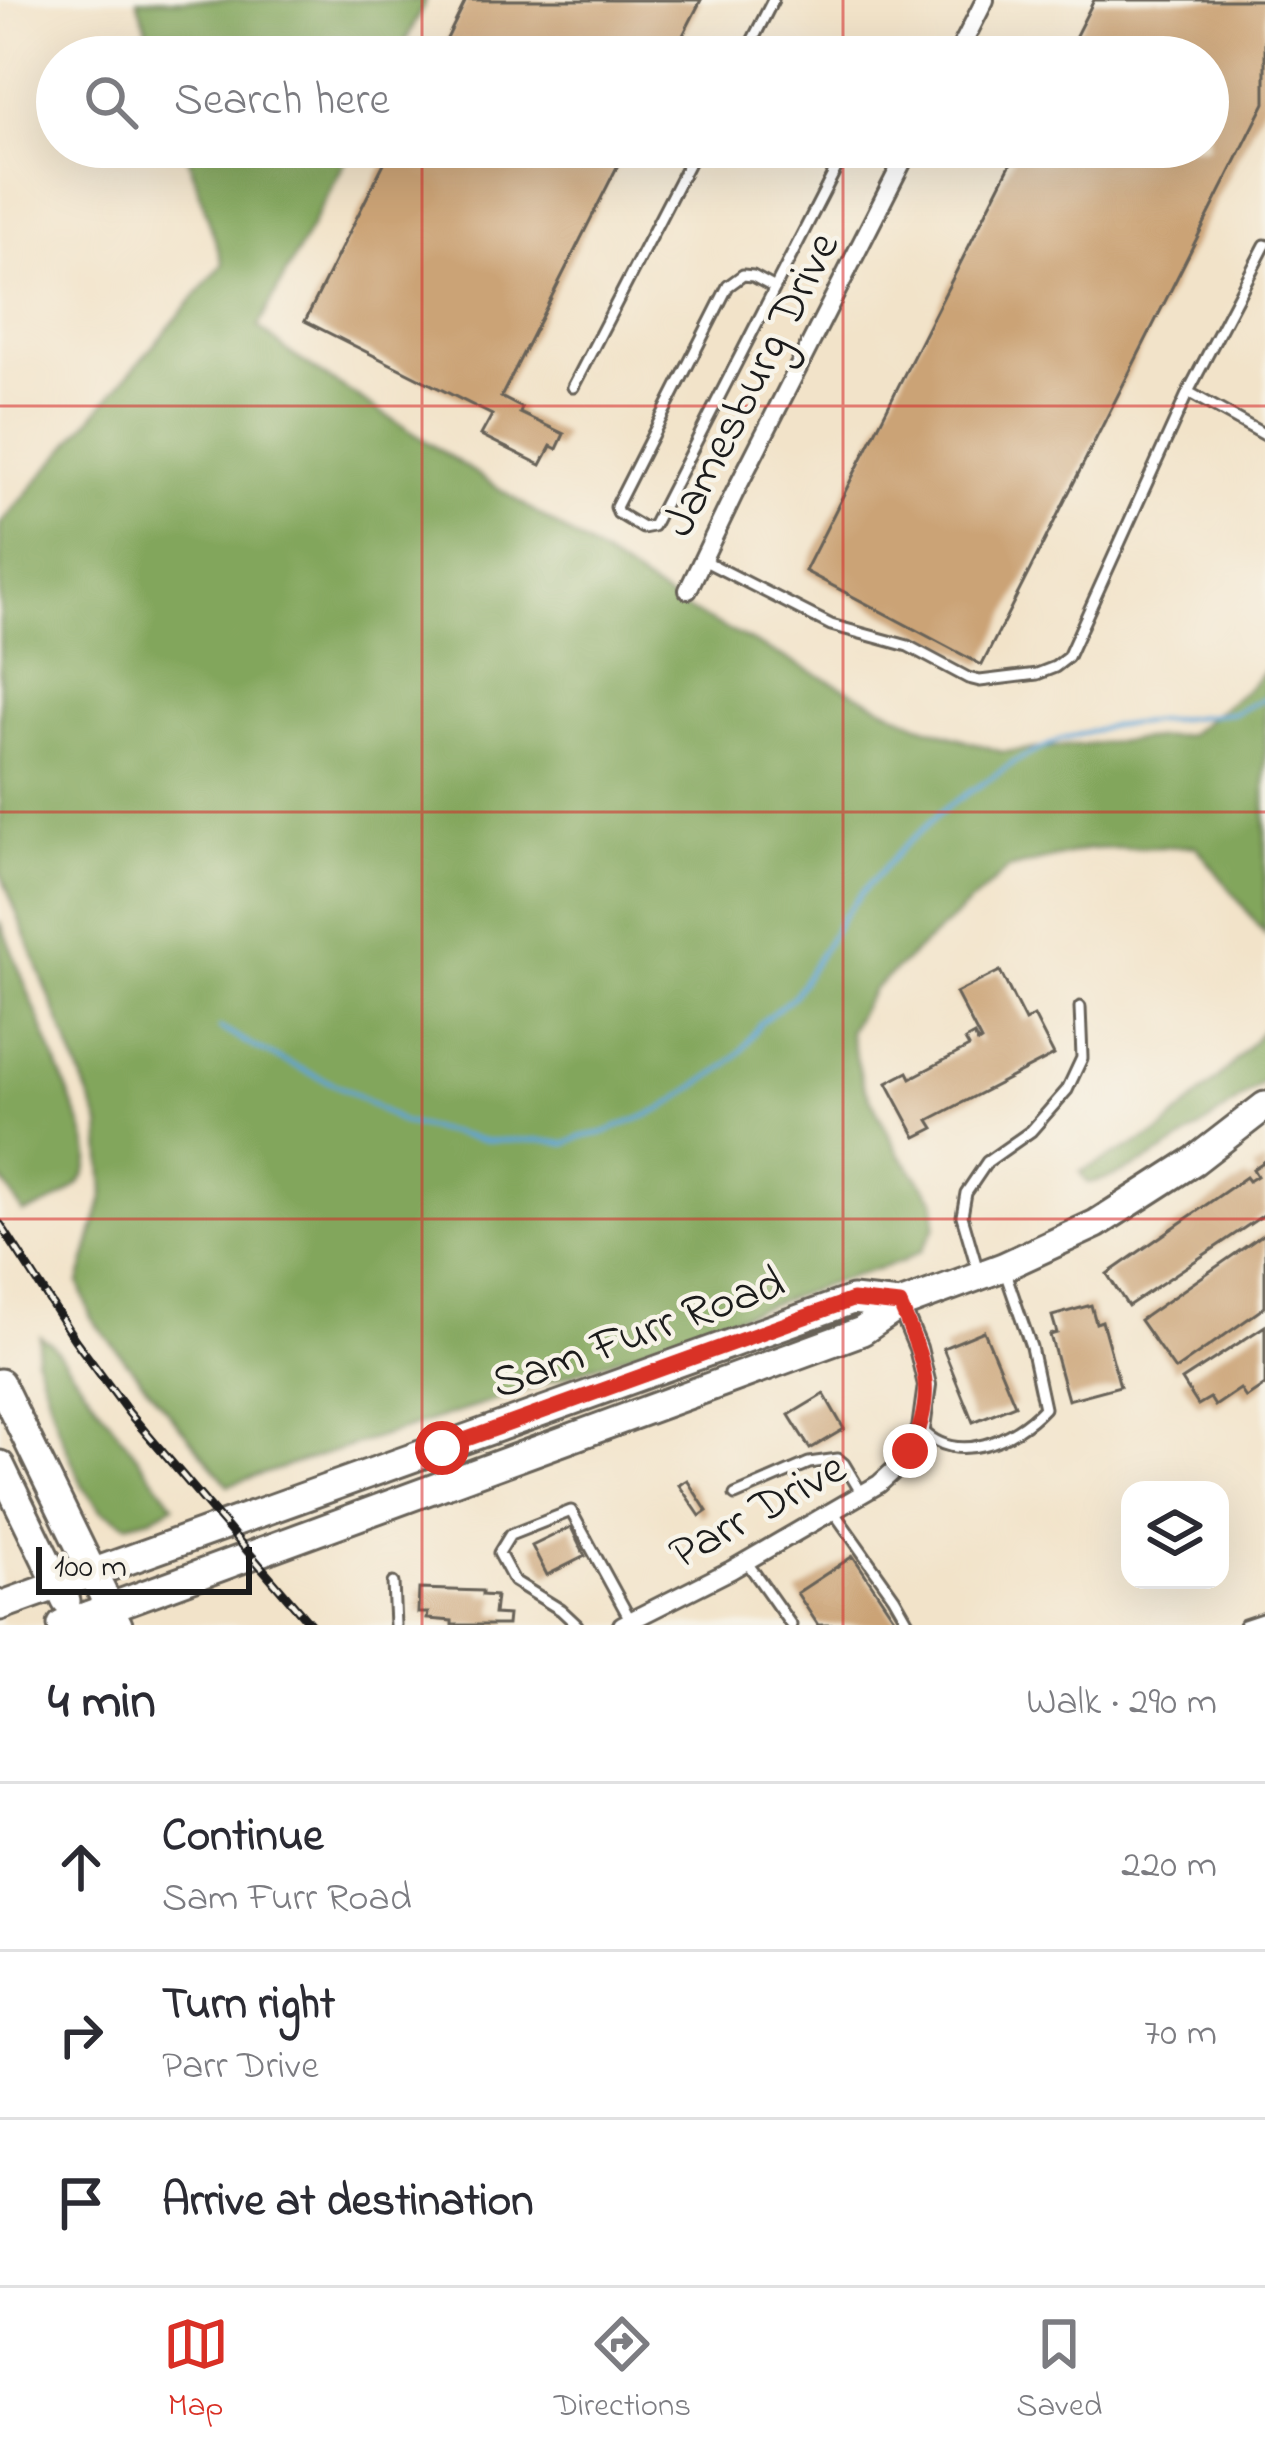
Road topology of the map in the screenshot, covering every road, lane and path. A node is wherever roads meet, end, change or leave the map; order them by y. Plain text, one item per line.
1 (773, 0) edge
2 (985, 0) edge
3 (755, 36) edge
4 (967, 36) edge
5 (686, 168) edge
6 (836, 168) edge
7 (899, 168) edge
8 (1265, 245) edge
9 (775, 288) junction
10 (573, 387) dead end
11 (1188, 392) junction
12 (1265, 435) edge
13 (703, 560) junction
14 (688, 590) dead end
15 (1080, 1007) dead end
16 (1265, 1106) edge
17 (991, 1272) junction
18 (900, 1305) junction
19 (0, 1383) edge
20 (920, 1429) junction
21 (0, 1465) edge
22 (862, 1494) junction
23 (735, 1495) dead end
24 (833, 1510) junction
25 (746, 1562) junction
26 (92, 1572) junction
27 (393, 1583) dead end
28 (57, 1585) junction
29 (0, 1606) edge
30 (113, 1616) edge
31 (1265, 1618) edge
32 (72, 1623) edge
33 (627, 1623) edge
34 (395, 1625) edge
35 (577, 1625) edge
36 (791, 1625) edge
37 (910, 1625) edge
38 (1244, 1625) edge

1 - 3 lane
2 - 4 street
5 - 10 lane
6 - 9 lane
7 - 13 street, Jamesburg Drive
8 - 11 lane
9 - 9 lane
11 - 12 lane
11 - 13 lane
13 - 14 street, Jamesburg Drive
15 - 17 lane
16 - 17 main road, Sam Furr Road
17 - 18 main road, Sam Furr Road
17 - 20 lane
18 - 20 street, Parr Drive
18 - 26 main road, Sam Furr Road
18 - 30 main road, Sam Furr Road
19 - 26 main road
20 - 22 street, Parr Drive
21 - 28 main road
22 - 23 lane
22 - 24 street, Parr Drive
24 - 25 street, Parr Drive
24 - 37 lane
25 - 33 street, Parr Drive
25 - 36 lane
26 - 28 main road, Sam Furr Road
26 - 30 main road
27 - 34 lane
28 - 29 main road, Sam Furr Road
28 - 32 main road
30 - 32 main road, Sam Furr Road
31 - 38 lane
33 - 35 lane

